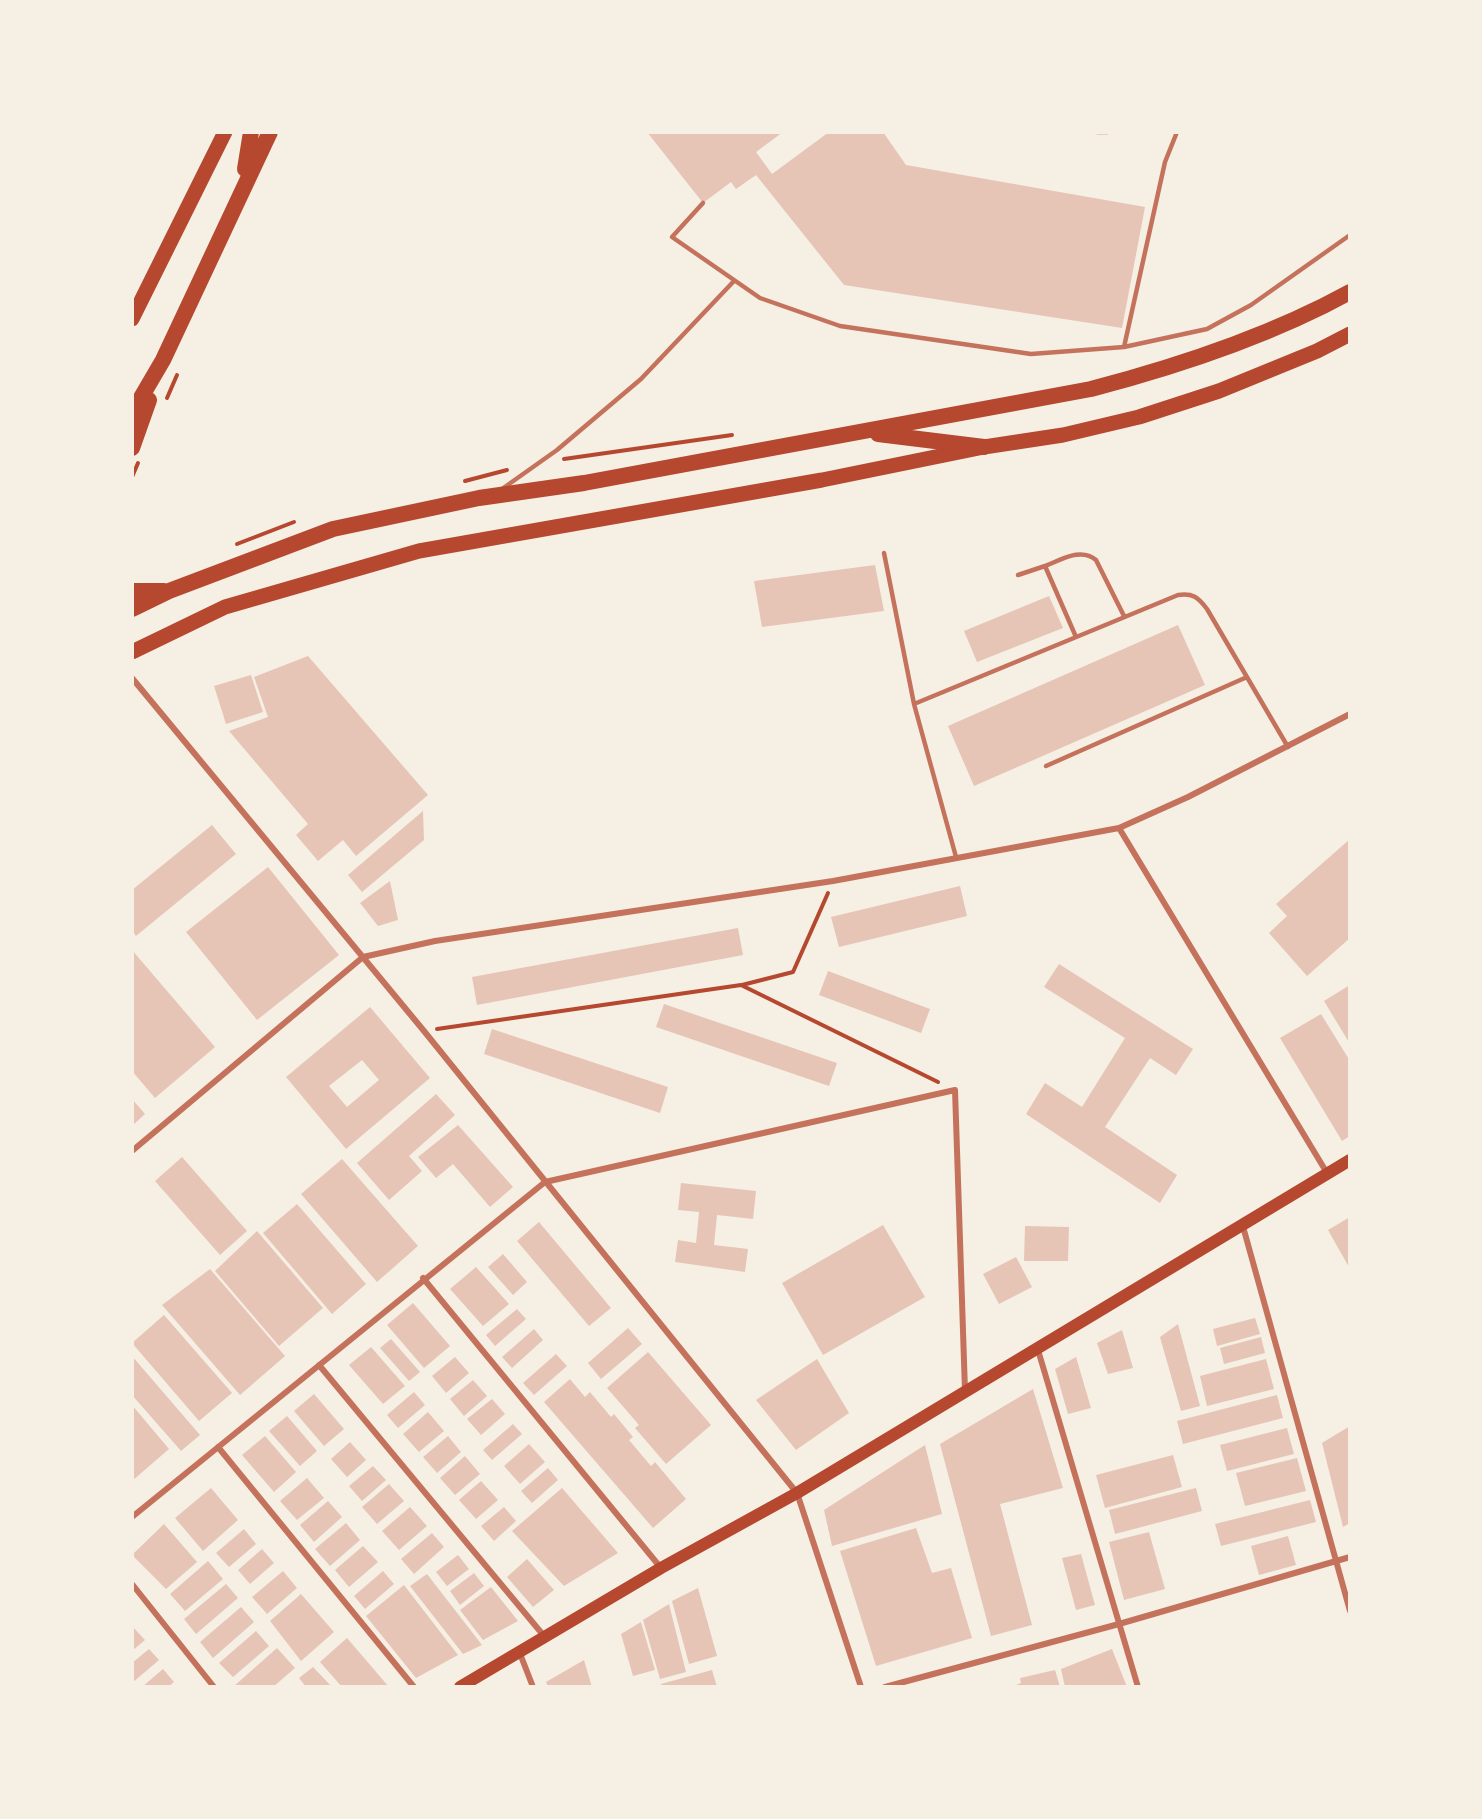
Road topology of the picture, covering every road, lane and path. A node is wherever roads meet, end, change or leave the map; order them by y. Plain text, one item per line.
1 (225, 132) edge
2 (251, 132) edge
3 (270, 132) edge
4 (1096, 132) edge
5 (1108, 132) edge
6 (1177, 132) edge
7 (241, 190) junction
8 (702, 203) dead end
9 (1350, 235) edge
10 (734, 281) junction
11 (1350, 292) edge
12 (132, 319) edge
13 (1350, 334) edge
14 (1124, 347) junction
15 (163, 360) junction
16 (132, 413) edge
17 (862, 432) junction
18 (984, 447) junction
19 (132, 448) edge
20 (493, 496) junction
21 (884, 553) dead end
22 (1045, 566) junction
23 (1018, 575) dead end
24 (132, 591) edge
25 (169, 591) junction
26 (132, 609) edge
27 (1124, 616) junction
28 (1076, 637) junction
29 (132, 652) edge
30 (1247, 677) junction
31 (132, 678) edge
32 (914, 704) junction
33 (1350, 714) edge
34 (1288, 747) junction
35 (1046, 766) dead end
36 (1119, 828) junction
37 (956, 857) junction
38 (833, 881) junction
39 (363, 957) junction
40 (741, 986) junction
41 (424, 1031) junction
42 (955, 1090) junction
43 (132, 1151) edge
44 (1350, 1160) edge
45 (1327, 1173) junction
46 (545, 1182) junction
47 (1242, 1222) junction
48 (423, 1278) junction
49 (1038, 1350) junction
50 (319, 1365) junction
51 (965, 1391) junction
52 (218, 1447) junction
53 (797, 1493) junction
54 (132, 1517) edge
55 (1350, 1557) edge
56 (1336, 1561) junction
57 (661, 1568) junction
58 (132, 1584) edge
59 (1350, 1611) edge
60 (1119, 1624) junction
61 (544, 1636) junction
62 (518, 1650) junction
63 (214, 1687) edge
64 (414, 1687) edge
65 (460, 1687) edge
66 (533, 1687) edge
67 (861, 1687) edge
68 (885, 1687) edge
69 (1138, 1687) edge

1 - 12 main road
2 - 7 highway
3 - 7 highway
4 - 5 lane
6 - 14 lane
7 - 15 highway
8 - 10 lane
9 - 14 lane
10 - 14 lane
10 - 20 lane
11 - 17 highway
13 - 18 main road
15 - 16 highway
15 - 19 highway
17 - 18 highway
17 - 20 highway
18 - 29 main road
20 - 25 highway
21 - 32 lane
22 - 23 lane
22 - 27 lane
22 - 28 lane
24 - 25 highway
25 - 26 highway
27 - 28 lane
27 - 30 lane
28 - 32 lane
30 - 34 lane
30 - 35 lane
31 - 39 street
32 - 37 lane
33 - 34 street
34 - 36 street
36 - 37 street
36 - 45 street
37 - 38 street
38 - 39 street
38 - 40 path
39 - 41 street
39 - 43 street
40 - 41 path
40 - 42 path
41 - 46 street
42 - 46 street
42 - 51 street
44 - 45 main road
45 - 47 main road
46 - 48 street
46 - 53 street
47 - 49 main road
47 - 56 street
48 - 50 street
48 - 57 street
49 - 51 main road
49 - 60 street
50 - 52 street
50 - 61 street
51 - 53 main road
52 - 54 street
52 - 64 street
53 - 57 main road
53 - 67 street
55 - 56 street
56 - 59 street
56 - 60 street
57 - 61 main road
58 - 63 street
60 - 68 street
60 - 69 street
61 - 62 main road
62 - 65 main road
62 - 66 street

